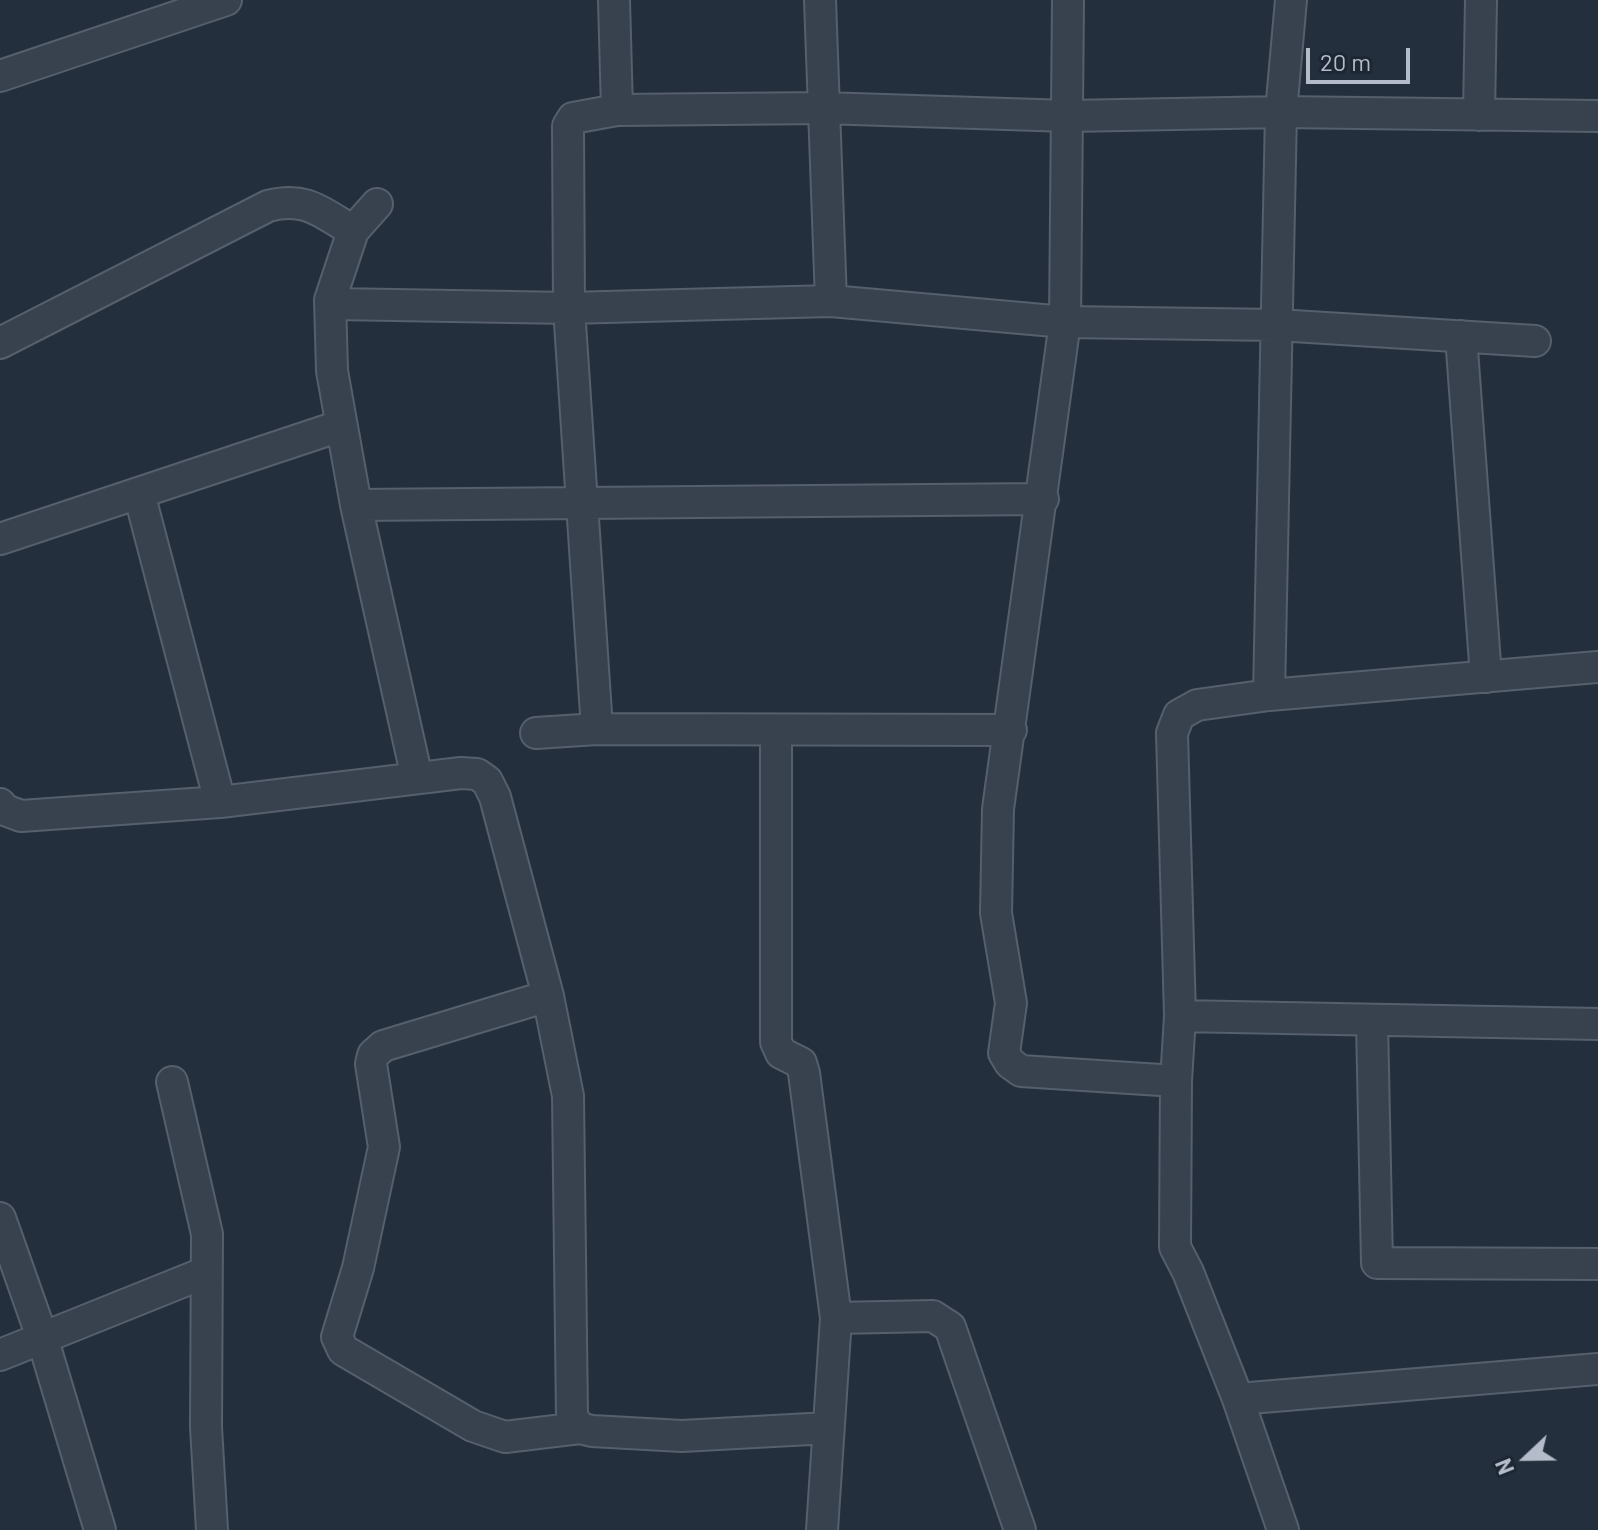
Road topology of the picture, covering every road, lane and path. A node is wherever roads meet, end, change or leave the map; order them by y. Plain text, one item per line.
1 (226, 0) edge
2 (614, 0) edge
3 (820, 0) edge
4 (1068, 0) edge
5 (1291, 0) edge
6 (1481, 0) edge
7 (192, 4) edge
8 (0, 76) edge
9 (823, 108) junction
10 (617, 110) junction
11 (1281, 112) junction
12 (1479, 115) junction
13 (1068, 116) junction
14 (1598, 116) edge
15 (377, 204) dead end
16 (353, 231) junction
17 (831, 301) junction
18 (336, 304) dead end
19 (569, 308) junction
20 (1065, 322) junction
21 (1277, 325) junction
22 (1461, 336) junction
23 (1535, 341) dead end
24 (0, 343) edge
25 (340, 426) junction
26 (139, 493) junction
27 (1043, 499) junction
28 (583, 501) junction
29 (356, 505) junction
30 (0, 539) edge
31 (1598, 667) edge
32 (1486, 677) junction
33 (1269, 695) junction
34 (597, 729) junction
35 (776, 730) junction
36 (1011, 730) junction
37 (536, 733) dead end
38 (417, 778) junction
39 (220, 802) junction
40 (0, 804) edge
41 (548, 996) junction
42 (1180, 1016) junction
43 (1372, 1022) junction
44 (1598, 1024) edge
45 (1176, 1081) junction
46 (172, 1082) dead end
47 (0, 1218) edge
48 (1598, 1264) edge
49 (204, 1273) junction
50 (836, 1318) junction
51 (42, 1337) junction
52 (0, 1355) edge
53 (1598, 1369) edge
54 (1238, 1399) junction
55 (580, 1428) junction
56 (828, 1428) junction
57 (100, 1530) edge
58 (212, 1530) edge
59 (822, 1530) edge
60 (1020, 1530) edge
61 (1283, 1530) edge

1 - 7 street
2 - 10 street
3 - 9 street
4 - 13 street
5 - 11 street
6 - 12 street
7 - 8 street
9 - 10 street
9 - 13 street
9 - 17 street
10 - 19 street
11 - 12 street
11 - 13 street
11 - 21 street
12 - 14 street
13 - 20 street
15 - 16 street
16 - 24 street
16 - 25 street
17 - 19 street
17 - 20 street
18 - 19 street
19 - 28 street
20 - 21 street
20 - 27 street
21 - 22 street
21 - 33 street
22 - 23 street
22 - 32 street
25 - 26 street
25 - 29 street
26 - 30 street
26 - 39 street
27 - 28 street
27 - 36 street
28 - 29 street
28 - 34 street
29 - 38 street
31 - 32 street
32 - 33 street
33 - 42 street
34 - 35 street
34 - 37 street
35 - 36 street
35 - 50 street
36 - 45 street
38 - 39 street
38 - 41 street
39 - 40 street
41 - 55 street
41 - 55 street
42 - 43 street
42 - 45 street
43 - 44 street
43 - 48 street
45 - 54 street
46 - 49 street
47 - 51 street
49 - 51 street
49 - 58 street
50 - 56 street
50 - 60 street
51 - 52 street
51 - 57 street
53 - 54 street
54 - 61 street
55 - 56 street
56 - 59 street

